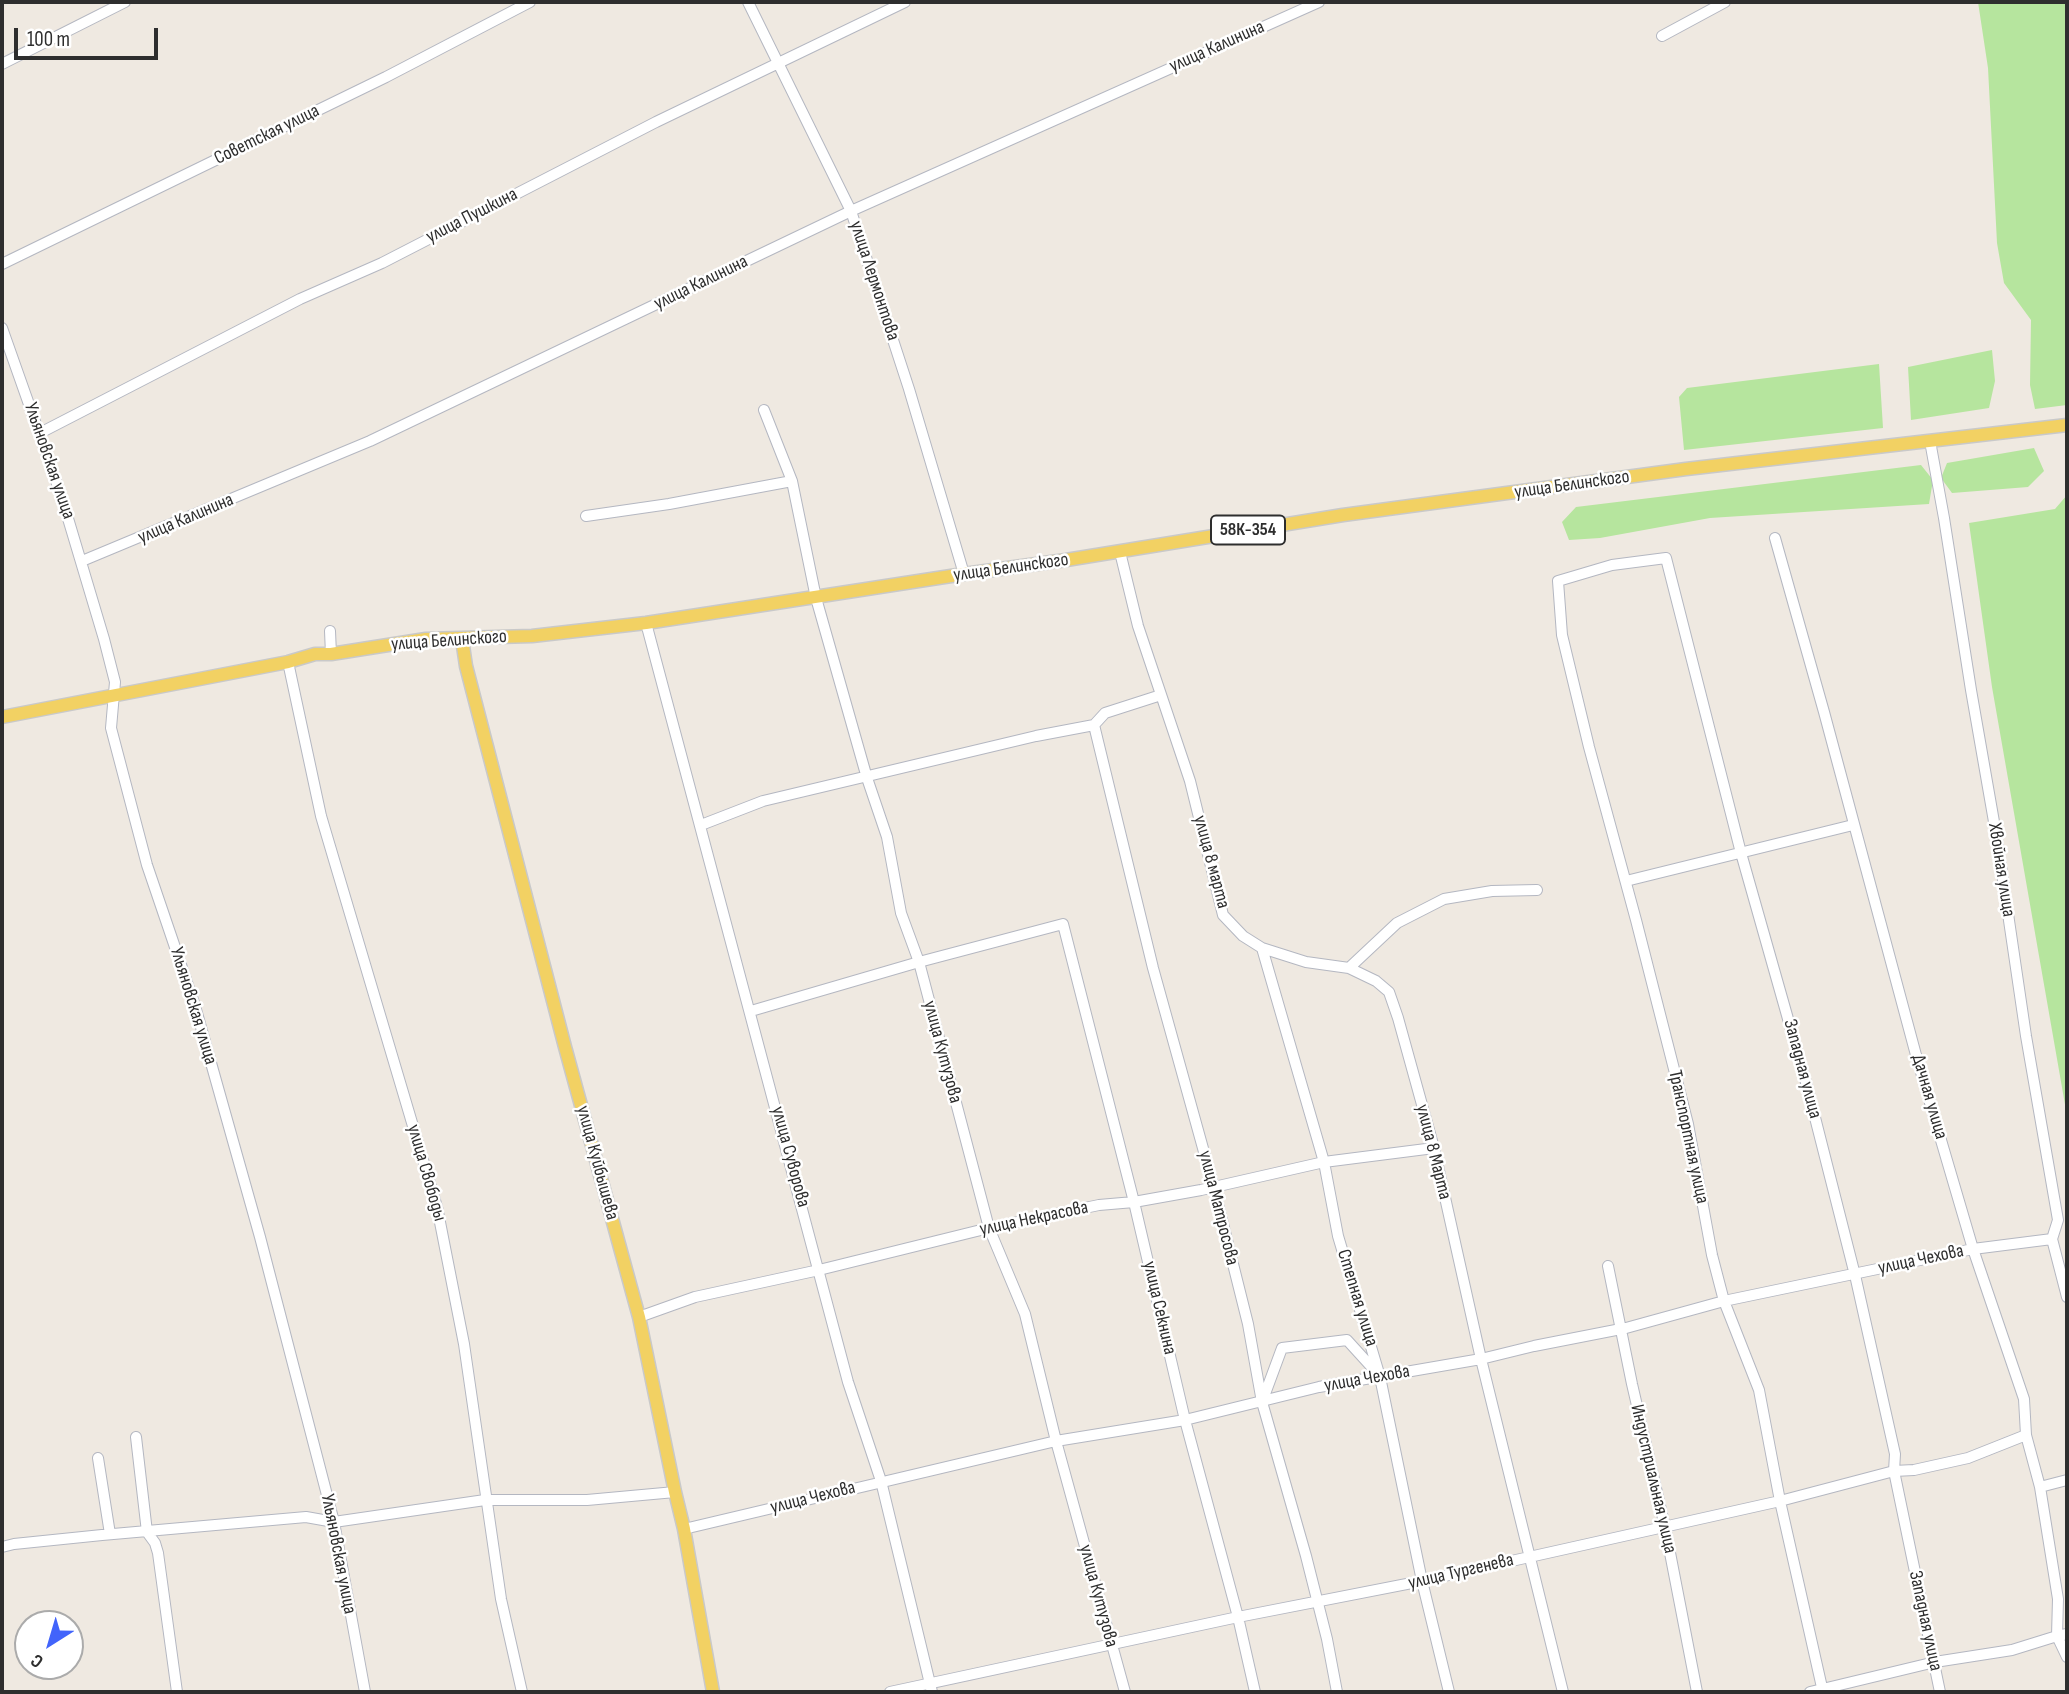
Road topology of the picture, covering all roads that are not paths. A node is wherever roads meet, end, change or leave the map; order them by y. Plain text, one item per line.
1 (125, 2) edge
2 (530, 2) edge
3 (748, 2) edge
4 (905, 2) edge
5 (1319, 2) edge
6 (1725, 2) edge
7 (1662, 36) dead end
8 (2, 64) edge
9 (779, 64) junction
10 (851, 211) junction
11 (2, 264) edge
12 (2, 328) edge
13 (764, 410) dead end
14 (2067, 425) edge
15 (40, 433) junction
16 (1930, 441) junction
17 (792, 481) junction
18 (586, 516) dead end
19 (1776, 538) dead end
20 (1121, 552) junction
21 (82, 561) junction
22 (964, 574) junction
23 (1558, 581) joint
24 (816, 598) junction
25 (646, 623) junction
26 (330, 631) dead end
27 (462, 639) junction
28 (331, 654) junction
29 (288, 662) junction
30 (114, 695) junction
31 (1161, 695) junction
32 (2, 717) edge
33 (1094, 724) junction
34 (867, 778) junction
35 (701, 825) junction
36 (1853, 825) junction
37 (1741, 853) junction
38 (1626, 881) junction
39 (1537, 890) dead end
40 (1262, 948) junction
41 (919, 962) junction
42 (1349, 968) junction
43 (751, 1011) junction
44 (1433, 1148) junction
45 (1324, 1162) junction
46 (1214, 1188) junction
47 (1134, 1202) junction
48 (989, 1228) junction
49 (2052, 1239) junction
50 (1973, 1249) junction
51 (1608, 1266) dead end
52 (819, 1270) junction
53 (1854, 1275) junction
54 (2067, 1297) edge
55 (1724, 1301) junction
56 (639, 1317) junction
57 (1621, 1330) junction
58 (1481, 1359) junction
59 (1380, 1377) junction
60 (1262, 1402) junction
61 (1185, 1420) junction
62 (2026, 1435) junction
63 (136, 1437) dead end
64 (1056, 1441) junction
65 (98, 1458) dead end
66 (1894, 1471) junction
67 (2067, 1480) edge
68 (881, 1481) junction
69 (2039, 1487) junction
70 (675, 1492) junction
71 (485, 1500) junction
72 (1780, 1501) junction
73 (334, 1522) junction
74 (1665, 1527) junction
75 (684, 1529) junction
76 (147, 1532) junction
77 (110, 1534) junction
78 (2, 1547) edge
79 (1530, 1556) junction
80 (1422, 1581) junction
81 (1318, 1602) junction
82 (1238, 1616) junction
83 (2062, 1635) edge
84 (1111, 1644) junction
85 (2067, 1657) edge
86 (1935, 1662) junction
87 (931, 1688) edge
88 (1822, 1691) edge
89 (177, 1692) edge
90 (365, 1692) edge
91 (522, 1692) edge
92 (713, 1692) edge
93 (890, 1692) edge
94 (1125, 1692) edge
95 (1255, 1692) edge
96 (1337, 1692) edge
97 (1449, 1692) edge
98 (1563, 1692) edge
99 (1697, 1692) edge
100 (1810, 1692) edge
101 (1940, 1692) edge

1 - 8 street
2 - 11 street, Советская улица
3 - 9 street, улица Лермонтова
4 - 9 street, улица Пушкина
5 - 10 street, улица Калинина
6 - 7 street
9 - 10 street, улица Лермонтова
9 - 15 street, улица Пушкина
10 - 21 street, улица Калинина
10 - 22 street, улица Лермонтова
12 - 15 street, Ульяновская улица
13 - 17 street, улица Кутузова
14 - 16 main road, улица Белинского / 58К-354
15 - 21 street, Ульяновская улица
16 - 20 main road, улица Белинского / 58К-354
16 - 49 street, Хвойная улица
17 - 18 street
17 - 24 street, улица Кутузова
19 - 36 street, Дачная улица
20 - 22 main road, улица Белинского / 58К-354
20 - 31 street, улица 8 марта
21 - 30 street, Ульяновская улица
22 - 24 main road, улица Белинского / 58К-354
23 - 37 street, Западная улица
23 - 38 street, Транспортная улица
24 - 25 main road, улица Белинского / 58К-354
24 - 34 street, улица Кутузова
25 - 27 main road, улица Белинского / 58К-354
25 - 35 street, улица Суворова
26 - 28 street
27 - 28 main road, улица Белинского
27 - 56 main road, улица Куйбышева
28 - 29 main road, улица Белинского
29 - 30 main road, улица Белинского
29 - 71 street, улица Свободы
30 - 32 main road, улица Белинского
30 - 73 street, Ульяновская улица
31 - 33 street
31 - 40 street, улица 8 марта
33 - 34 street
33 - 46 street, улица Матросова
34 - 35 street
34 - 41 street, улица Кутузова
35 - 43 street, улица Суворова
36 - 37 street
36 - 50 street, Дачная улица
37 - 38 street
37 - 53 street, Западная улица
38 - 55 street, Транспортная улица
39 - 42 street
40 - 42 street, улица 8 марта
40 - 45 street, Степная улица
41 - 43 street
41 - 47 street, улица Секнина
41 - 48 street, улица Кутузова
42 - 44 street, улица 8 Марта
43 - 52 street, улица Суворова
44 - 45 street, улица Некрасова
44 - 58 street, улица 8 Марта
45 - 46 street, улица Некрасова
45 - 59 street, Степная улица
46 - 47 street, улица Некрасова
46 - 60 street, улица Матросова
47 - 48 street, улица Некрасова
47 - 61 street, улица Секнина
48 - 52 street, улица Некрасова
48 - 64 street, улица Кутузова
49 - 50 street, улица Чехова
49 - 54 street, Хвойная улица
50 - 53 street, улица Чехова
50 - 62 street, Дачная улица
51 - 57 street, Индустриальная улица
52 - 56 street, улица Некрасова
52 - 68 street, улица Суворова
53 - 55 street, улица Чехова
53 - 66 street, Западная улица
55 - 57 street, улица Чехова
55 - 72 street, Транспортная улица
56 - 70 main road, улица Куйбышева
57 - 58 street, улица Чехова
57 - 74 street, Индустриальная улица
58 - 59 street, улица Чехова
58 - 79 street
59 - 60 street, улица Чехова
59 - 60 street
59 - 80 street, Степная улица
60 - 61 street, улица Чехова
60 - 81 street, улица Матросова
61 - 64 street, улица Чехова
61 - 82 street, улица Секнина
62 - 66 street, улица Тургенева
62 - 69 street, Дачная улица
63 - 76 street
64 - 68 street, улица Чехова
64 - 84 street, улица Кутузова
65 - 77 street
66 - 72 street, улица Тургенева
66 - 86 street, Западная улица
67 - 69 street
68 - 75 street, улица Чехова
68 - 87 street, улица Суворова
69 - 83 street, Дачная улица
70 - 71 street
70 - 75 main road, улица Куйбышева
71 - 73 street
71 - 91 street, улица Свободы
72 - 74 street, улица Тургенева
72 - 88 street, Транспортная улица
73 - 76 street
73 - 90 street, Ульяновская улица
74 - 79 street, улица Тургенева
74 - 99 street, Индустриальная улица
75 - 92 main road, улица Куйбышева
76 - 77 street
76 - 89 street
77 - 78 street
79 - 80 street, улица Тургенева
79 - 98 street
80 - 81 street, улица Тургенева
80 - 97 street, Степная улица
81 - 82 street, улица Тургенева
81 - 96 street, улица Матросова
82 - 84 street, улица Тургенева
82 - 95 street, улица Секнина
83 - 85 street, Дачная улица
83 - 86 street
84 - 87 street, улица Тургенева
84 - 94 street, улица Кутузова
86 - 88 street
86 - 101 street, Западная улица
87 - 93 street, улица Тургенева
88 - 100 street

